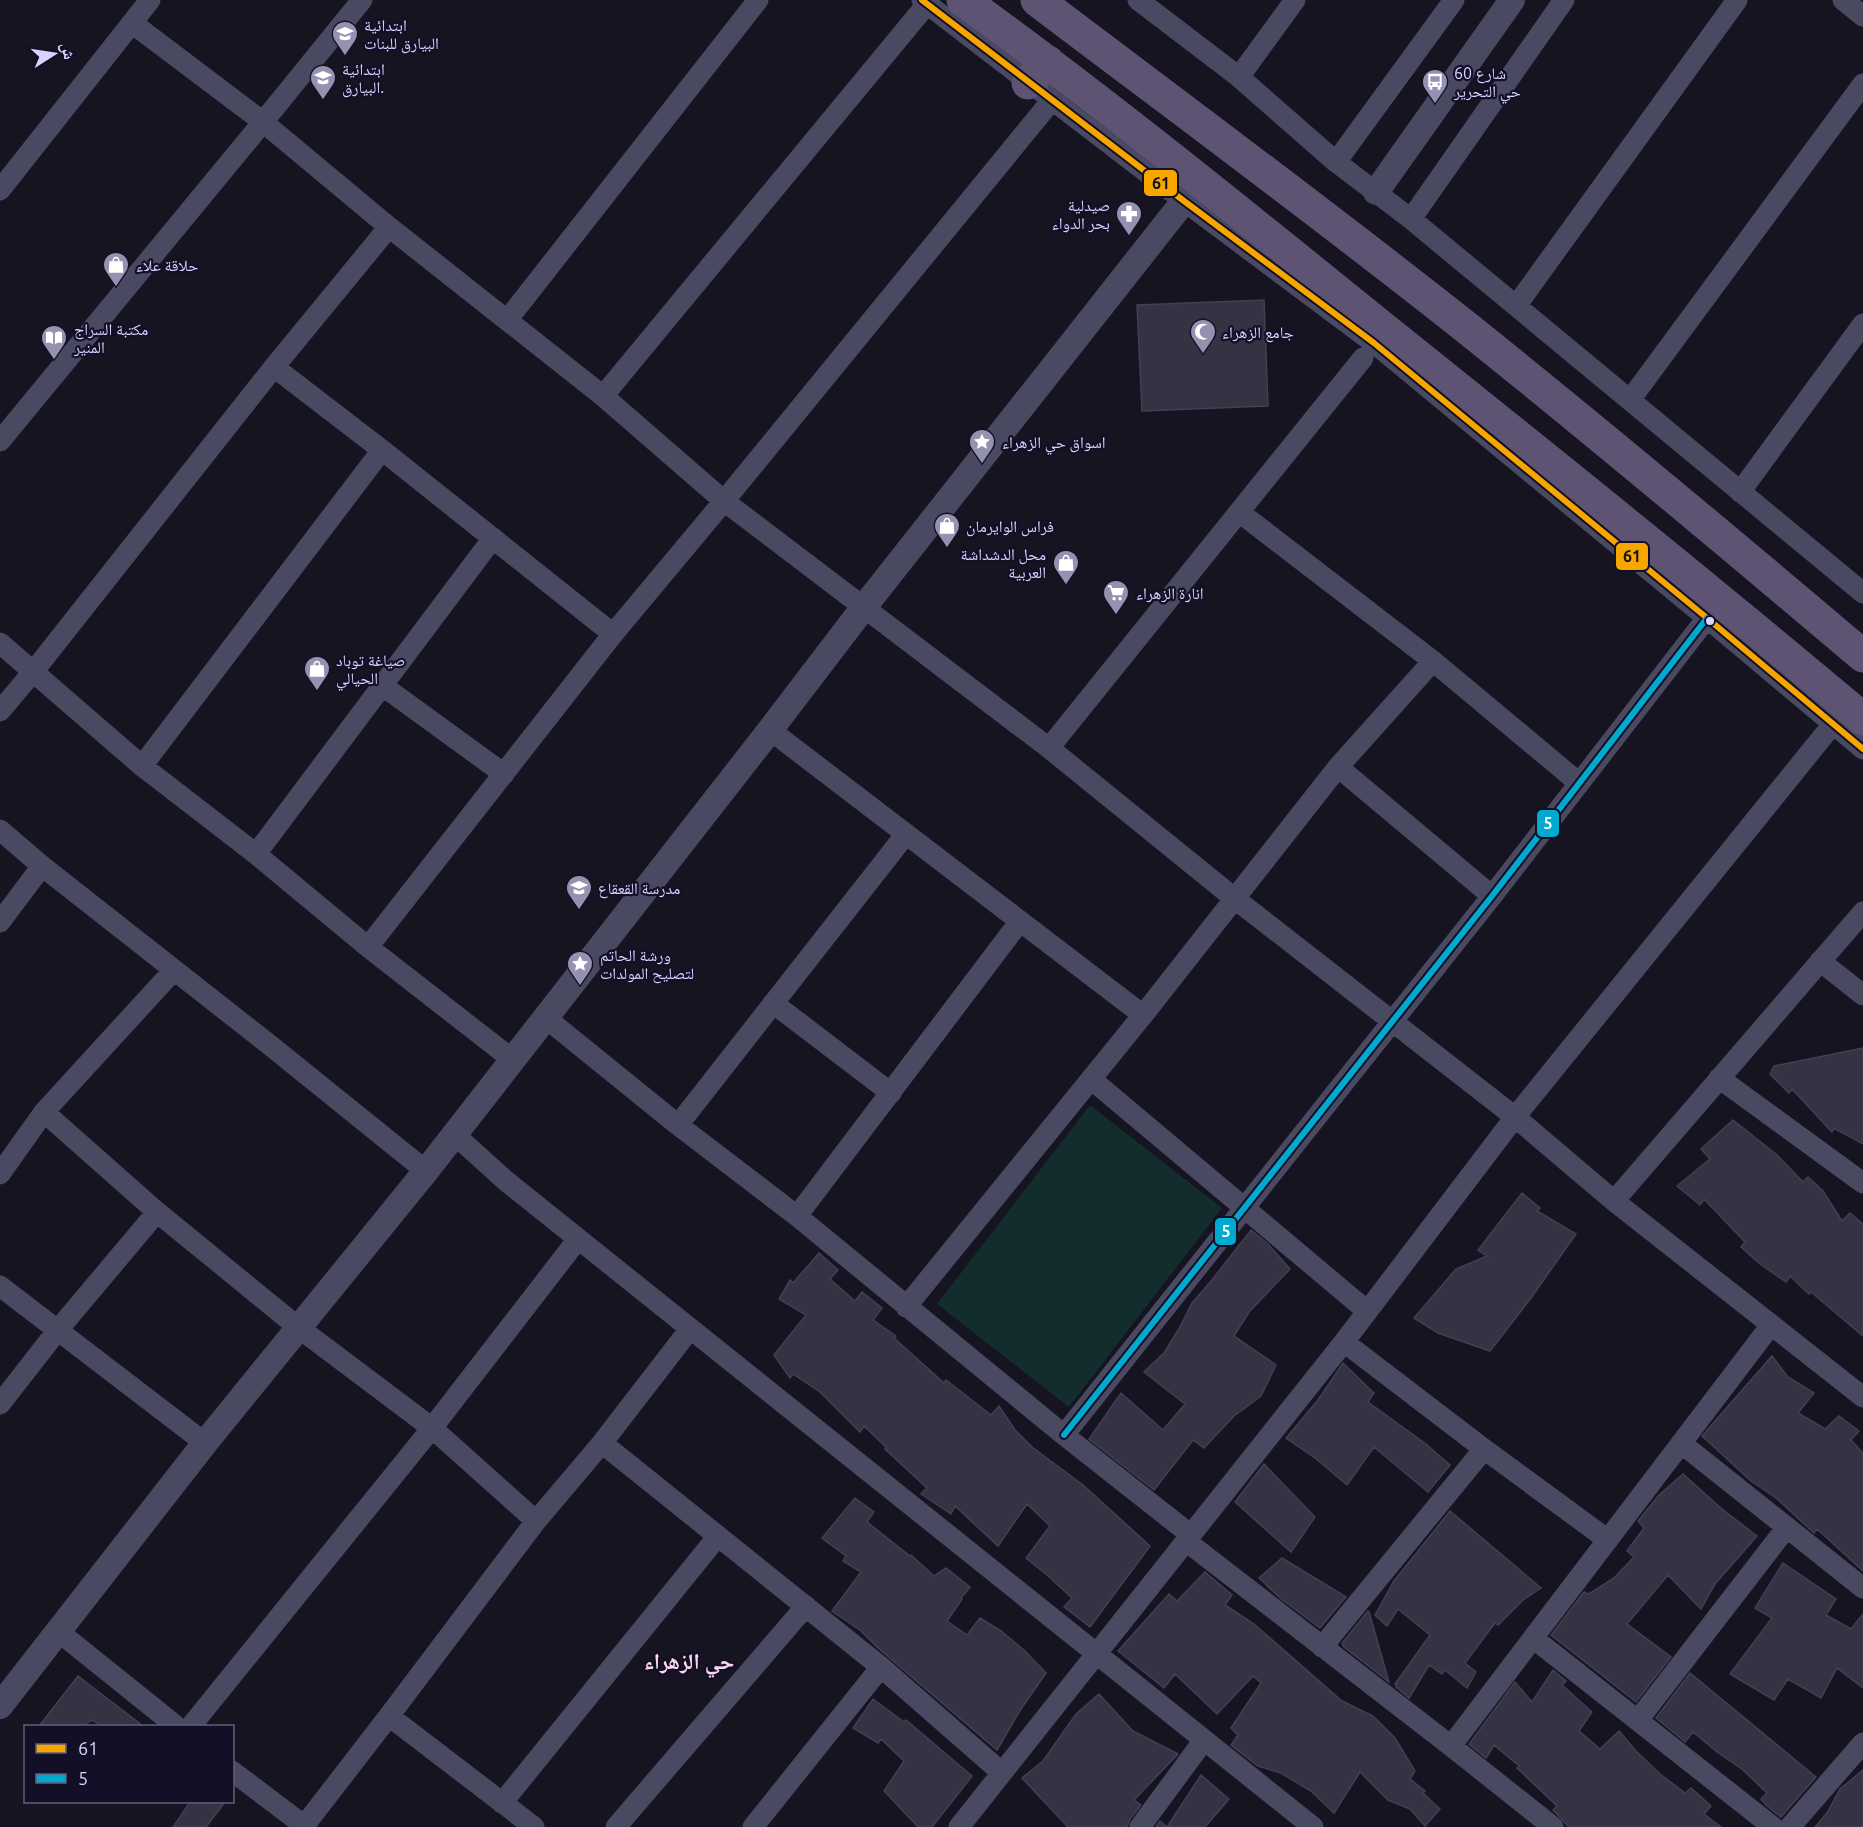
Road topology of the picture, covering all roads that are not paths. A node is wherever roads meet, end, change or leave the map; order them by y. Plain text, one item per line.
1 (150, 0) edge
2 (362, 0) edge
3 (758, 0) edge
4 (963, 0) edge
5 (1037, 0) edge
6 (1295, 0) edge
7 (1454, 0) edge
8 (1512, 0) edge
9 (1564, 0) edge
10 (1737, 0) edge
11 (1844, 0) edge
12 (924, 2) edge
13 (1151, 4) edge
14 (1863, 16) edge
15 (132, 22) junction
16 (1239, 77) junction
17 (1043, 82) junction
18 (1863, 84) edge
19 (263, 122) junction
20 (1335, 162) junction
21 (0, 190) edge
22 (1376, 192) junction
23 (1184, 201) junction
24 (1411, 219) junction
25 (389, 227) junction
26 (1516, 306) junction
27 (508, 319) junction
28 (1863, 324) edge
29 (1364, 358) dead end
30 (274, 368) junction
31 (603, 396) junction
32 (1629, 400) junction
33 (0, 441) edge
34 (382, 450) junction
35 (1740, 492) junction
36 (724, 501) junction
37 (1239, 512) junction
38 (1695, 514) junction
39 (1613, 526) junction
40 (493, 538) junction
41 (1665, 556) junction
42 (1860, 584) edge
43 (864, 607) junction
44 (1707, 618) junction
45 (613, 634) junction
46 (0, 643) edge
47 (1863, 656) edge
48 (1433, 661) junction
49 (33, 672) junction
50 (383, 686) junction
51 (0, 711) edge
52 (1848, 722) edge
53 (771, 730) junction
54 (1049, 748) junction
55 (1863, 749) edge
56 (142, 766) junction
57 (1338, 766) junction
58 (504, 774) junction
59 (1579, 783) junction
60 (0, 830) edge
61 (906, 834) junction
62 (256, 854) junction
63 (42, 866) junction
64 (1492, 896) junction
65 (1234, 898) junction
66 (1863, 912) edge
67 (1020, 921) junction
68 (0, 922) edge
69 (368, 947) junction
70 (1820, 961) junction
71 (174, 970) junction
72 (1863, 995) edge
73 (773, 1003) junction
74 (1143, 1015) junction
75 (546, 1018) junction
76 (1391, 1021) junction
77 (513, 1060) junction
78 (1719, 1078) junction
79 (1091, 1079) junction
80 (891, 1093) junction
81 (44, 1112) junction
82 (1515, 1117) junction
83 (678, 1125) junction
84 (454, 1134) junction
85 (426, 1171) junction
86 (0, 1174) edge
87 (1863, 1183) edge
88 (1614, 1201) junction
89 (1243, 1208) junction
90 (157, 1212) junction
91 (797, 1216) junction
92 (578, 1239) junction
93 (0, 1286) edge
94 (906, 1306) junction
95 (1367, 1311) junction
96 (1771, 1325) junction
97 (299, 1328) junction
98 (690, 1329) junction
99 (57, 1331) junction
100 (1344, 1342) junction
101 (1863, 1397) edge
102 (0, 1404) edge
103 (432, 1428) junction
104 (1064, 1435) junction
105 (205, 1443) junction
106 (602, 1443) junction
107 (1681, 1443) junction
108 (1484, 1449) junction
109 (536, 1521) junction
110 (1787, 1527) junction
111 (718, 1536) junction
112 (1189, 1538) junction
113 (1608, 1540) junction
114 (1863, 1587) edge
115 (806, 1606) junction
116 (59, 1632) junction
117 (1533, 1638) junction
118 (1322, 1647) junction
119 (1095, 1654) junction
120 (881, 1666) junction
121 (0, 1706) edge
122 (389, 1716) junction
123 (1638, 1720) junction
124 (175, 1725) edge
125 (192, 1725) edge
126 (1204, 1740) junction
127 (1863, 1743) edge
128 (1451, 1746) junction
129 (1001, 1772) junction
130 (234, 1773) edge
131 (502, 1803) junction
132 (305, 1826) edge
133 (534, 1827) edge
134 (616, 1827) edge
135 (753, 1827) edge
136 (958, 1827) edge
137 (1140, 1827) edge
138 (1312, 1827) edge
139 (1553, 1827) edge
140 (1773, 1827) edge
141 (1790, 1827) edge

1 - 15 street
2 - 19 street
3 - 27 street
4 - 17 main road
5 - 38 main road
6 - 16 street
7 - 20 street
8 - 22 street
9 - 24 street
10 - 26 street
11 - 14 street
12 - 17 street
12 - 31 street
13 - 16 street
15 - 19 street
15 - 21 street
16 - 20 street
17 - 23 street
17 - 36 street
17 - 39 main road
18 - 32 street
19 - 25 street
19 - 33 street
20 - 22 street
22 - 24 street
23 - 39 street
23 - 43 street
24 - 26 street
25 - 27 street
25 - 30 street
26 - 32 street
27 - 31 street
28 - 35 street
29 - 37 street
30 - 34 street
30 - 49 street
31 - 36 street
32 - 35 street
34 - 40 street
34 - 56 street
35 - 42 street
36 - 43 street
36 - 45 street
37 - 48 street
37 - 54 street
38 - 41 main road
38 - 47 main road
39 - 41 main road
39 - 44 street
40 - 45 street
40 - 50 street
41 - 52 main road
43 - 53 street
43 - 54 street
44 - 52 street
44 - 59 street
45 - 58 street
46 - 49 street
48 - 57 street
48 - 59 street
49 - 51 street
49 - 56 street
50 - 58 street
50 - 62 street
52 - 55 street
52 - 82 street
53 - 61 street
53 - 75 street
54 - 65 street
56 - 62 street
57 - 64 street
57 - 65 street
58 - 69 street
59 - 64 street
60 - 63 street
61 - 67 street
61 - 73 street
62 - 69 street
63 - 68 street
63 - 71 street
64 - 76 street
65 - 74 street
65 - 76 street
66 - 70 street
67 - 74 street
67 - 80 street
69 - 77 street
70 - 72 street
70 - 78 street
71 - 81 street
71 - 85 street
73 - 80 street
73 - 83 street
74 - 79 street
75 - 77 street
75 - 83 street
76 - 82 street
76 - 89 street
77 - 84 street
78 - 87 street
78 - 88 street
79 - 89 street
79 - 94 street
80 - 91 street
81 - 86 street
81 - 90 street
82 - 88 street
82 - 95 street
83 - 91 street
84 - 85 street
84 - 92 street
85 - 97 street
88 - 96 street
89 - 95 street
89 - 104 street
90 - 97 street
90 - 99 street
91 - 94 street
92 - 98 street
92 - 103 street
93 - 99 street
94 - 104 street
95 - 100 street
96 - 101 street
96 - 107 street
97 - 103 street
97 - 105 street
98 - 106 street
98 - 119 street
99 - 102 street
99 - 105 street
100 - 108 street
100 - 112 street
103 - 109 street
103 - 125 street
104 - 112 street
105 - 116 street
106 - 109 street
106 - 111 street
107 - 110 street
107 - 113 street
108 - 113 street
108 - 118 street
109 - 122 street
110 - 114 street
110 - 123 street
111 - 115 street
111 - 131 street
112 - 118 street
112 - 119 street
113 - 117 street
115 - 120 street
115 - 134 street
116 - 121 street
116 - 124 street
117 - 123 street
117 - 128 street
118 - 128 street
119 - 126 street
119 - 129 street
120 - 129 street
120 - 135 street
122 - 131 street
122 - 132 street
123 - 140 street
126 - 137 street
126 - 138 street
127 - 141 street
128 - 139 street
129 - 136 street
130 - 132 street
131 - 133 street

